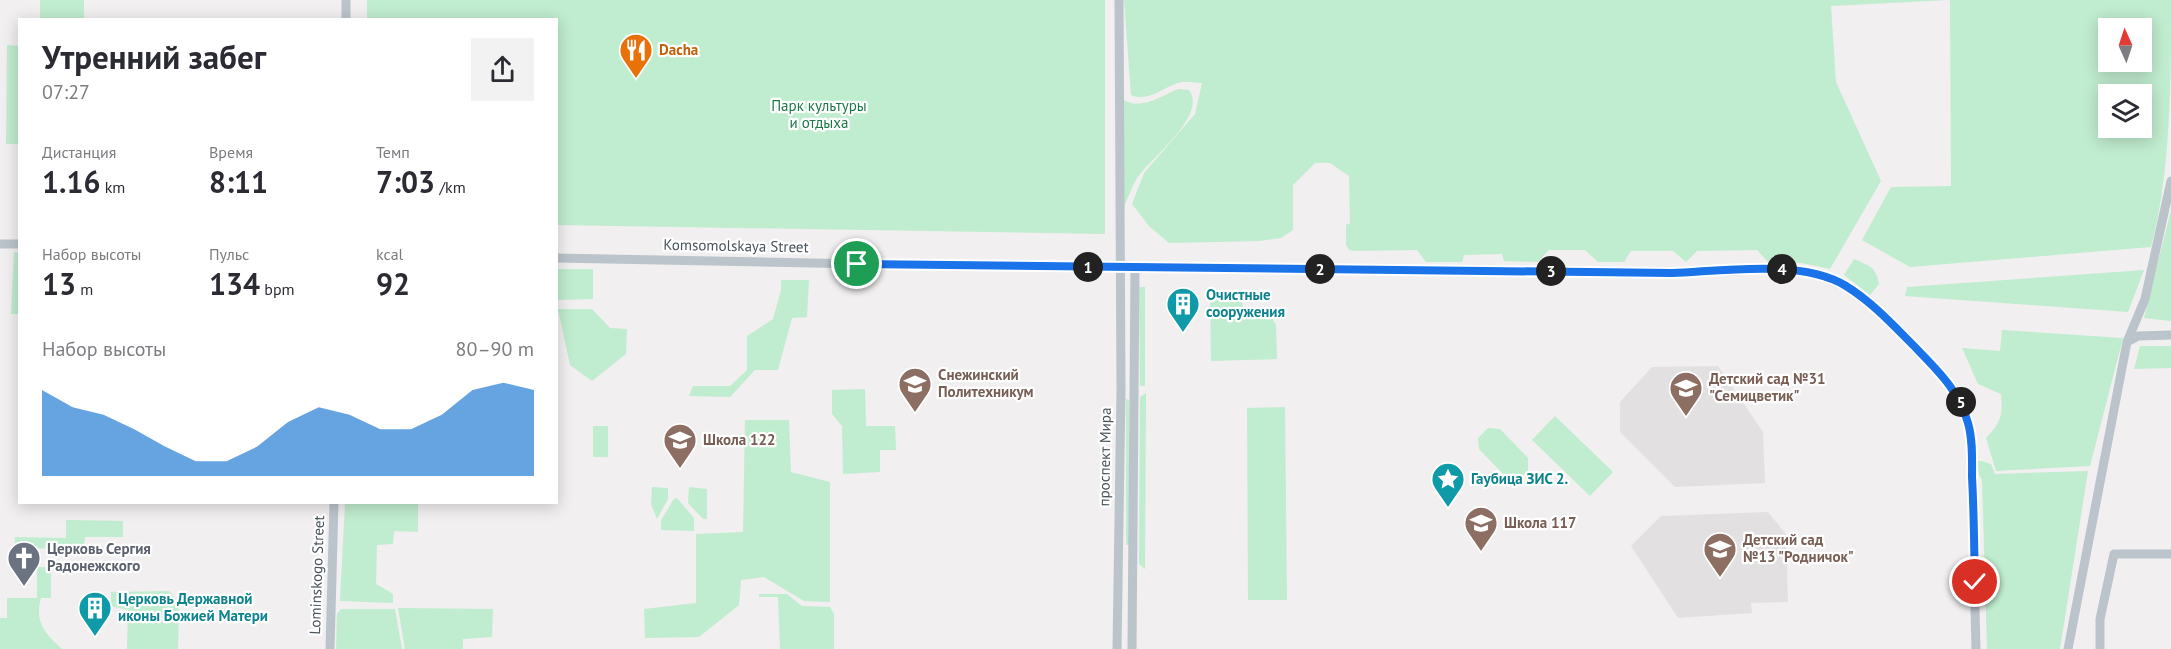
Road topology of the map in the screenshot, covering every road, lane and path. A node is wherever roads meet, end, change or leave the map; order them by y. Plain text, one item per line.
1 (346, 0) edge
2 (1119, 0) edge
3 (346, 18) edge
4 (2171, 181) edge
5 (0, 244) edge
6 (18, 244) edge
7 (558, 258) edge
8 (1121, 267) junction
9 (1136, 267) junction
10 (2171, 335) edge
11 (2127, 342) junction
12 (1135, 389) junction
13 (1121, 390) junction
14 (334, 504) edge
15 (1134, 551) junction
16 (1118, 552) junction
17 (2171, 554) edge
18 (330, 649) edge
19 (1117, 649) edge
20 (1132, 649) edge
21 (1976, 649) edge
22 (2068, 649) edge
23 (2100, 649) edge

1 - 3 street
2 - 8 street, проспект Мира
4 - 11 street
5 - 6 street
7 - 8 street, Komsomolskaya Street
8 - 9 street, Komsomolskaya Street
8 - 13 street, проспект Мира
9 - 12 street, проспект Мира
9 - 21 street, Komsomolskaya Street
10 - 11 street
11 - 22 street
12 - 13 street
12 - 15 street, проспект Мира
13 - 16 street, проспект Мира
14 - 18 street, Lominskogo Street
15 - 16 street
15 - 20 street, проспект Мира
16 - 19 street, проспект Мира
17 - 23 street
19 - 20 street

